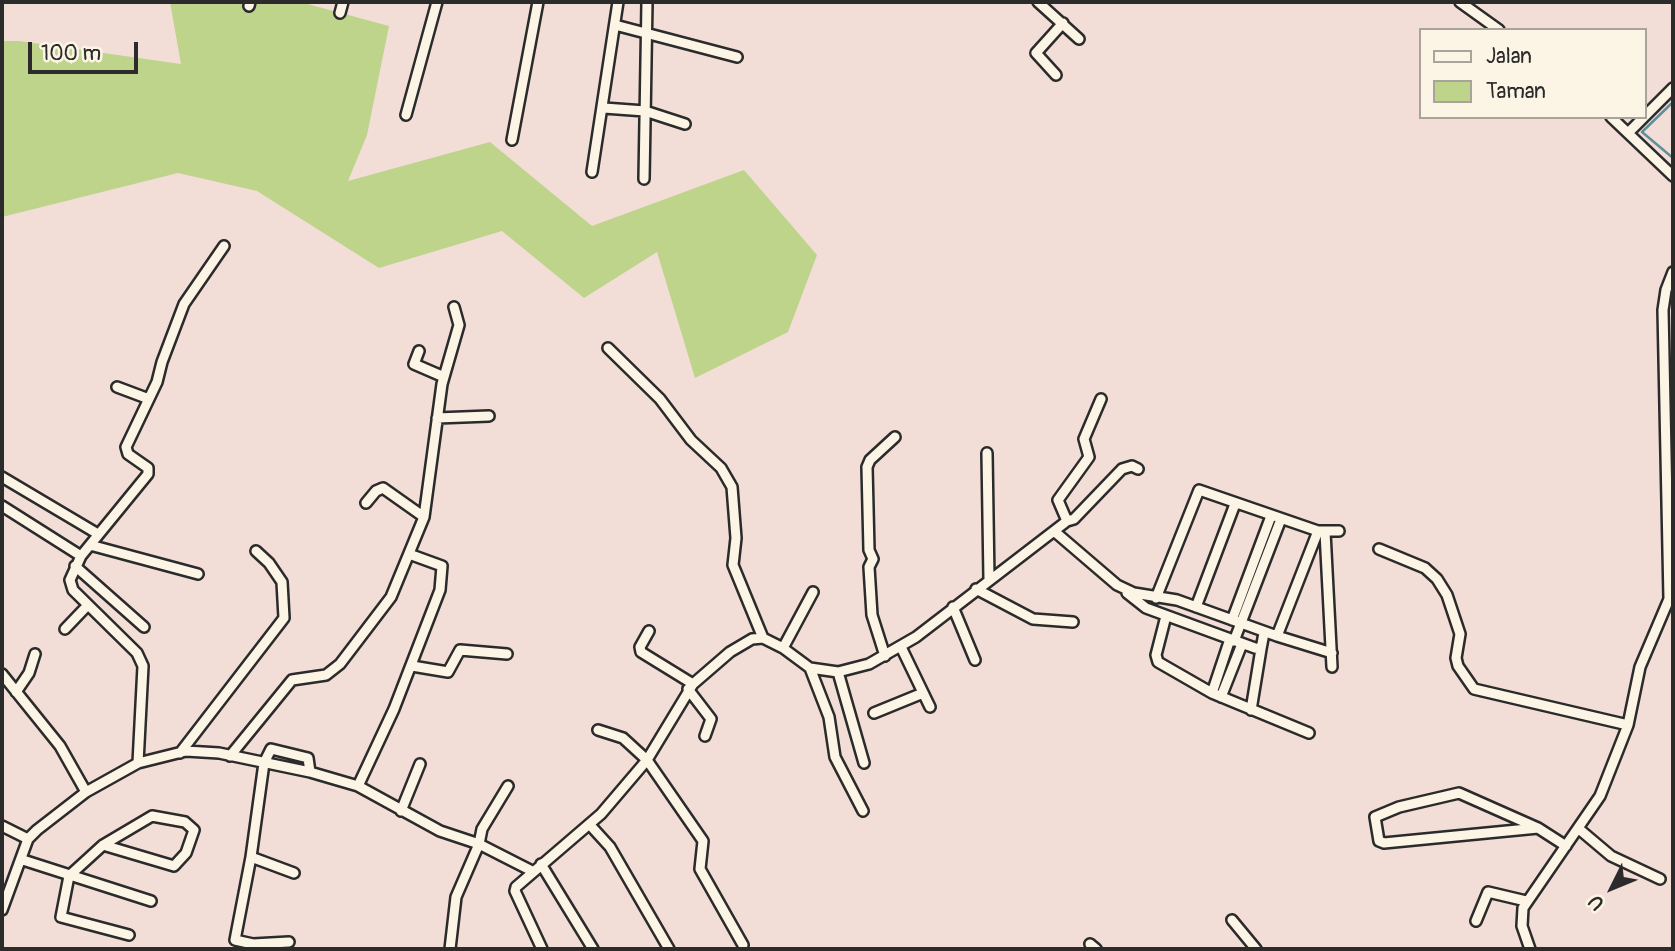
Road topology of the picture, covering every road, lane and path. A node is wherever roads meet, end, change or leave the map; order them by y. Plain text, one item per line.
1 (343, 2) edge
2 (437, 2) edge
3 (538, 2) edge
4 (618, 2) edge
5 (647, 2) edge
6 (1038, 2) edge
7 (1460, 2) edge
8 (340, 13) dead end
9 (1063, 23) junction
10 (615, 25) junction
11 (1496, 28) edge
12 (647, 31) junction
13 (1079, 39) dead end
14 (737, 57) dead end
15 (1056, 75) dead end
16 (1673, 88) edge
17 (604, 108) junction
18 (645, 111) junction
19 (406, 115) dead end
20 (1647, 115) edge
21 (1613, 119) edge
22 (1643, 119) edge
23 (685, 124) dead end
24 (1629, 133) junction
25 (512, 140) dead end
26 (592, 172) dead end
27 (1673, 176) edge
28 (644, 179) dead end
29 (224, 246) dead end
30 (1673, 272) edge
31 (454, 307) dead end
32 (608, 348) dead end
33 (419, 351) dead end
34 (444, 377) junction
35 (117, 387) dead end
36 (1101, 399) dead end
37 (149, 400) junction
38 (489, 416) dead end
39 (437, 418) junction
40 (895, 438) dead end
41 (987, 453) dead end
42 (1138, 469) dead end
43 (2, 477) edge
44 (366, 503) dead end
45 (1235, 504) junction
46 (2, 506) edge
47 (424, 517) junction
48 (1276, 517) junction
49 (1067, 521) junction
50 (1054, 531) junction
51 (1339, 531) dead end
52 (1322, 532) junction
53 (99, 534) junction
54 (90, 545) junction
55 (1379, 548) dead end
56 (256, 551) dead end
57 (409, 554) junction
58 (81, 556) junction
59 (75, 566) junction
60 (198, 574) dead end
61 (989, 580) junction
62 (1123, 588) junction
63 (975, 589) junction
64 (813, 592) dead end
65 (1156, 598) junction
66 (1671, 599) edge
67 (87, 606) junction
68 (1191, 606) junction
69 (953, 607) junction
70 (1166, 616) junction
71 (1183, 621) junction
72 (1073, 622) dead end
73 (1236, 622) junction
74 (144, 627) dead end
75 (65, 629) dead end
76 (649, 631) dead end
77 (1264, 633) junction
78 (1277, 636) junction
79 (763, 638) junction
80 (1235, 641) junction
81 (901, 647) junction
82 (783, 648) junction
83 (1261, 649) junction
84 (1332, 653) junction
85 (35, 654) dead end
86 (507, 654) dead end
87 (885, 656) junction
88 (975, 660) dead end
89 (412, 666) junction
90 (1332, 667) dead end
91 (810, 668) junction
92 (838, 672) junction
93 (2, 674) edge
94 (691, 687) junction
95 (16, 692) junction
96 (923, 693) junction
97 (1217, 695) junction
98 (930, 707) dead end
99 (1251, 710) junction
100 (874, 713) dead end
101 (1628, 725) junction
102 (598, 730) dead end
103 (1309, 733) dead end
104 (705, 736) dead end
105 (180, 753) junction
106 (230, 756) junction
107 (647, 760) junction
108 (264, 762) junction
109 (138, 763) junction
110 (864, 763) dead end
111 (419, 765) dead end
112 (310, 772) junction
113 (358, 786) junction
114 (508, 786) dead end
115 (86, 792) junction
116 (401, 811) junction
117 (863, 811) dead end
118 (590, 825) junction
119 (2, 827) edge
120 (1538, 828) junction
121 (1578, 829) junction
122 (28, 839) junction
123 (479, 844) junction
124 (103, 845) junction
125 (1566, 846) junction
126 (251, 857) junction
127 (23, 860) junction
128 (541, 863) junction
129 (532, 871) junction
130 (294, 873) dead end
131 (69, 876) junction
132 (1660, 879) dead end
133 (151, 901) dead end
134 (1526, 901) junction
135 (2, 910) edge
136 (1232, 920) dead end
137 (1476, 921) dead end
138 (129, 935) dead end
139 (289, 942) dead end
140 (236, 945) edge
141 (743, 945) dead end
142 (450, 949) edge
143 (542, 949) edge
144 (593, 949) edge
145 (668, 949) edge
146 (1256, 949) edge
147 (1530, 949) edge

1 - 8 street
2 - 19 street
3 - 25 street
4 - 10 street
5 - 12 street
6 - 9 street
7 - 11 street
9 - 13 street
9 - 15 street
10 - 12 street
10 - 17 street
12 - 14 street
12 - 18 street
16 - 20 street
17 - 18 street
17 - 26 street
18 - 23 street
18 - 28 street
21 - 24 street
22 - 24 street
24 - 27 street
29 - 37 street
30 - 66 street
31 - 34 street
32 - 79 street
33 - 34 street
34 - 39 street
35 - 37 street
36 - 49 street
37 - 53 street
38 - 39 street
39 - 47 street
40 - 87 street
41 - 61 street
42 - 49 street
43 - 53 street
44 - 47 street
45 - 48 street
45 - 65 street
45 - 68 street
46 - 58 street
47 - 57 street
48 - 52 street
48 - 73 street
49 - 50 street
50 - 61 street
50 - 62 street
51 - 52 street
52 - 78 street
52 - 84 street
53 - 54 street
54 - 58 street
54 - 60 street
55 - 101 street
56 - 105 street
57 - 89 street
57 - 106 street
58 - 59 street
59 - 67 street
59 - 74 street
61 - 63 street
62 - 65 street
62 - 70 street
63 - 69 street
63 - 72 street
64 - 82 street
65 - 68 street
66 - 101 street
67 - 75 street
67 - 109 street
68 - 71 street
68 - 73 street
69 - 81 street
69 - 88 street
70 - 71 street
70 - 97 street
71 - 80 street
73 - 77 street
73 - 80 street
76 - 94 street
77 - 78 street
77 - 83 street
78 - 84 street
79 - 82 street
79 - 94 street
80 - 83 street
80 - 97 street
81 - 87 street
81 - 96 street
82 - 91 street
83 - 99 street
84 - 90 street
85 - 95 street
86 - 89 street
87 - 92 street
89 - 113 street
91 - 92 street
91 - 117 street
92 - 110 street
93 - 95 street
94 - 104 street
94 - 107 street
95 - 115 street
96 - 98 street
96 - 100 street
97 - 99 street
99 - 103 street
101 - 121 street
102 - 107 street
105 - 106 street
105 - 109 street
106 - 108 street
107 - 118 street
107 - 141 street
108 - 112 street
108 - 112 street
108 - 126 street
109 - 115 street
111 - 116 street
112 - 113 street
113 - 116 street
114 - 123 street
115 - 122 street
116 - 123 street
118 - 128 street
118 - 145 street
119 - 122 street
120 - 120 street
120 - 125 street
121 - 125 street
121 - 132 street
122 - 127 street
123 - 129 street
123 - 142 street
124 - 124 street
124 - 131 street
125 - 134 street
126 - 130 street
126 - 140 street
127 - 131 street
127 - 135 street
128 - 129 street
128 - 144 street
129 - 143 street
131 - 133 street
131 - 138 street
134 - 137 street
134 - 147 street
136 - 146 street
139 - 140 street

